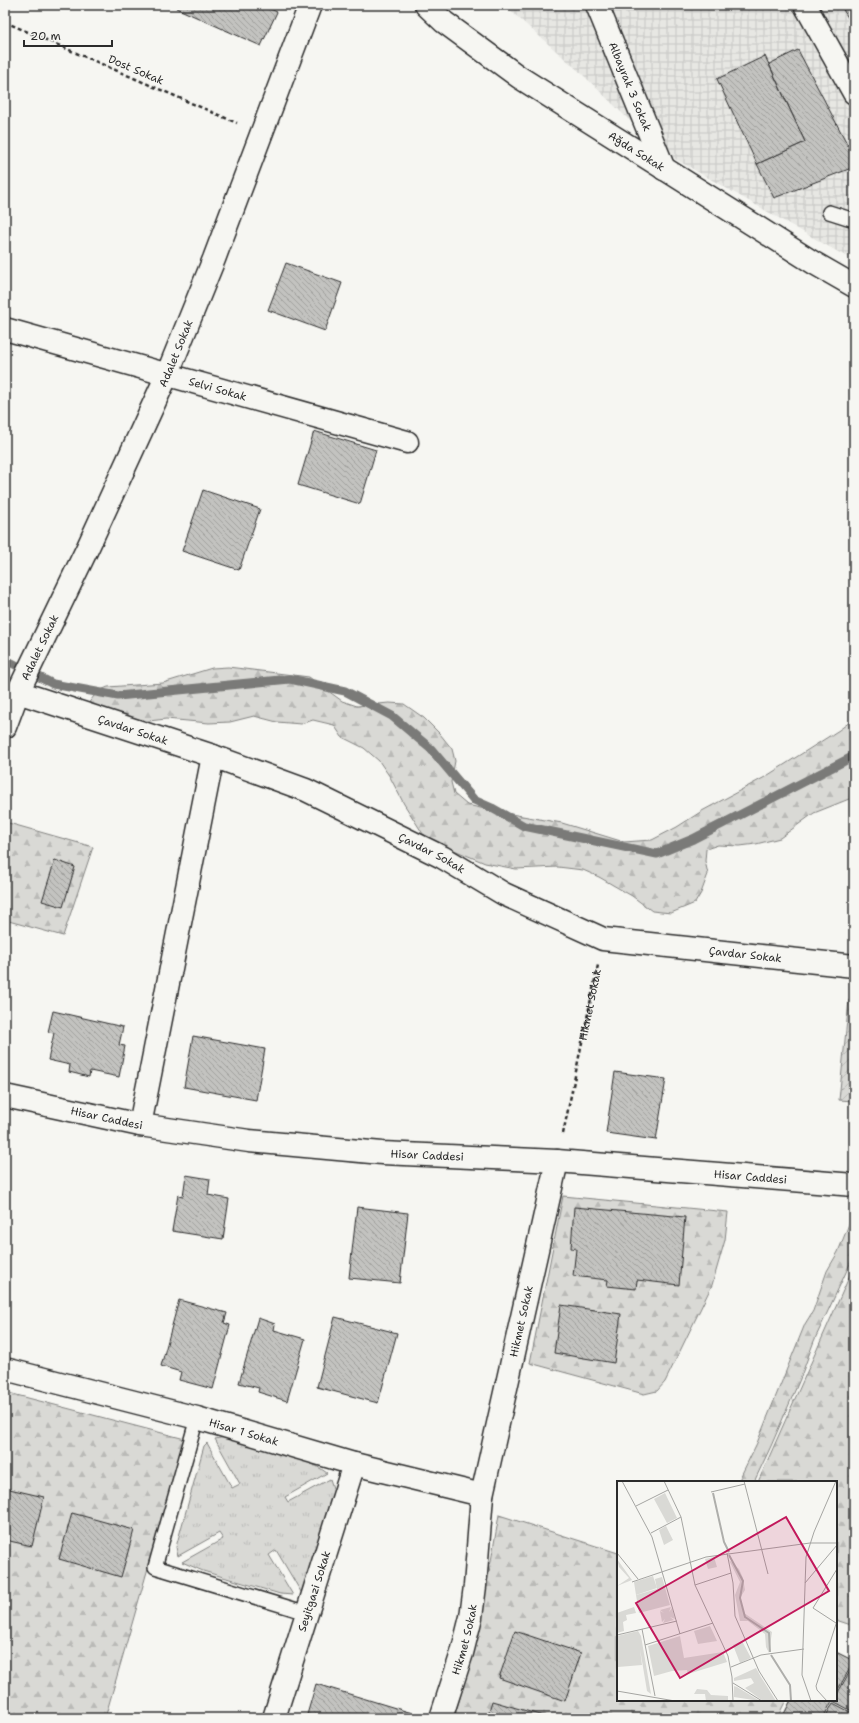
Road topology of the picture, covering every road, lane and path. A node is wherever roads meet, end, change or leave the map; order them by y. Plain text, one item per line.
1 (310, 5) edge
2 (426, 5) edge
3 (597, 5) edge
4 (805, 5) edge
5 (5, 22) edge
6 (854, 93) edge
7 (262, 133) junction
8 (664, 168) junction
9 (830, 212) dead end
10 (854, 220) edge
11 (854, 286) edge
12 (5, 329) edge
13 (167, 375) junction
14 (407, 442) dead end
15 (19, 689) junction
16 (5, 727) edge
17 (213, 756) junction
18 (603, 939) junction
19 (854, 966) edge
20 (5, 1096) edge
21 (140, 1126) junction
22 (557, 1161) junction
23 (854, 1185) edge
24 (5, 1369) edge
25 (197, 1418) junction
26 (354, 1464) junction
27 (482, 1495) junction
28 (307, 1613) junction
29 (274, 1718) edge
30 (441, 1718) edge

1 - 7 street, Adalet Sokak
2 - 8 street, Ağda Sokak
3 - 8 street, Albayrak 3 Sokak
4 - 6 street
5 - 7 path, Dost Sokak
7 - 13 street, Adalet Sokak
8 - 11 street, Ağda Sokak
9 - 10 lane
12 - 13 street, Selvi Sokak
13 - 14 street, Selvi Sokak
13 - 15 street, Adalet Sokak
15 - 16 street, Adalet Sokak
15 - 17 street, Çavdar Sokak
17 - 18 street, Çavdar Sokak
17 - 21 street
18 - 19 street, Çavdar Sokak
18 - 22 path, Hikmet Sokak
20 - 21 street, Hisar Caddesi
21 - 22 street, Hisar Caddesi
22 - 23 street, Hisar Caddesi
22 - 27 street, Hikmet Sokak
24 - 25 street, Hisar 1 Sokak
25 - 26 street, Hisar 1 Sokak
25 - 28 lane
26 - 27 street, Hisar 1 Sokak
26 - 28 street, Seyitgazi Sokak
27 - 30 street, Hikmet Sokak
28 - 29 street, Seyitgazi Sokak

